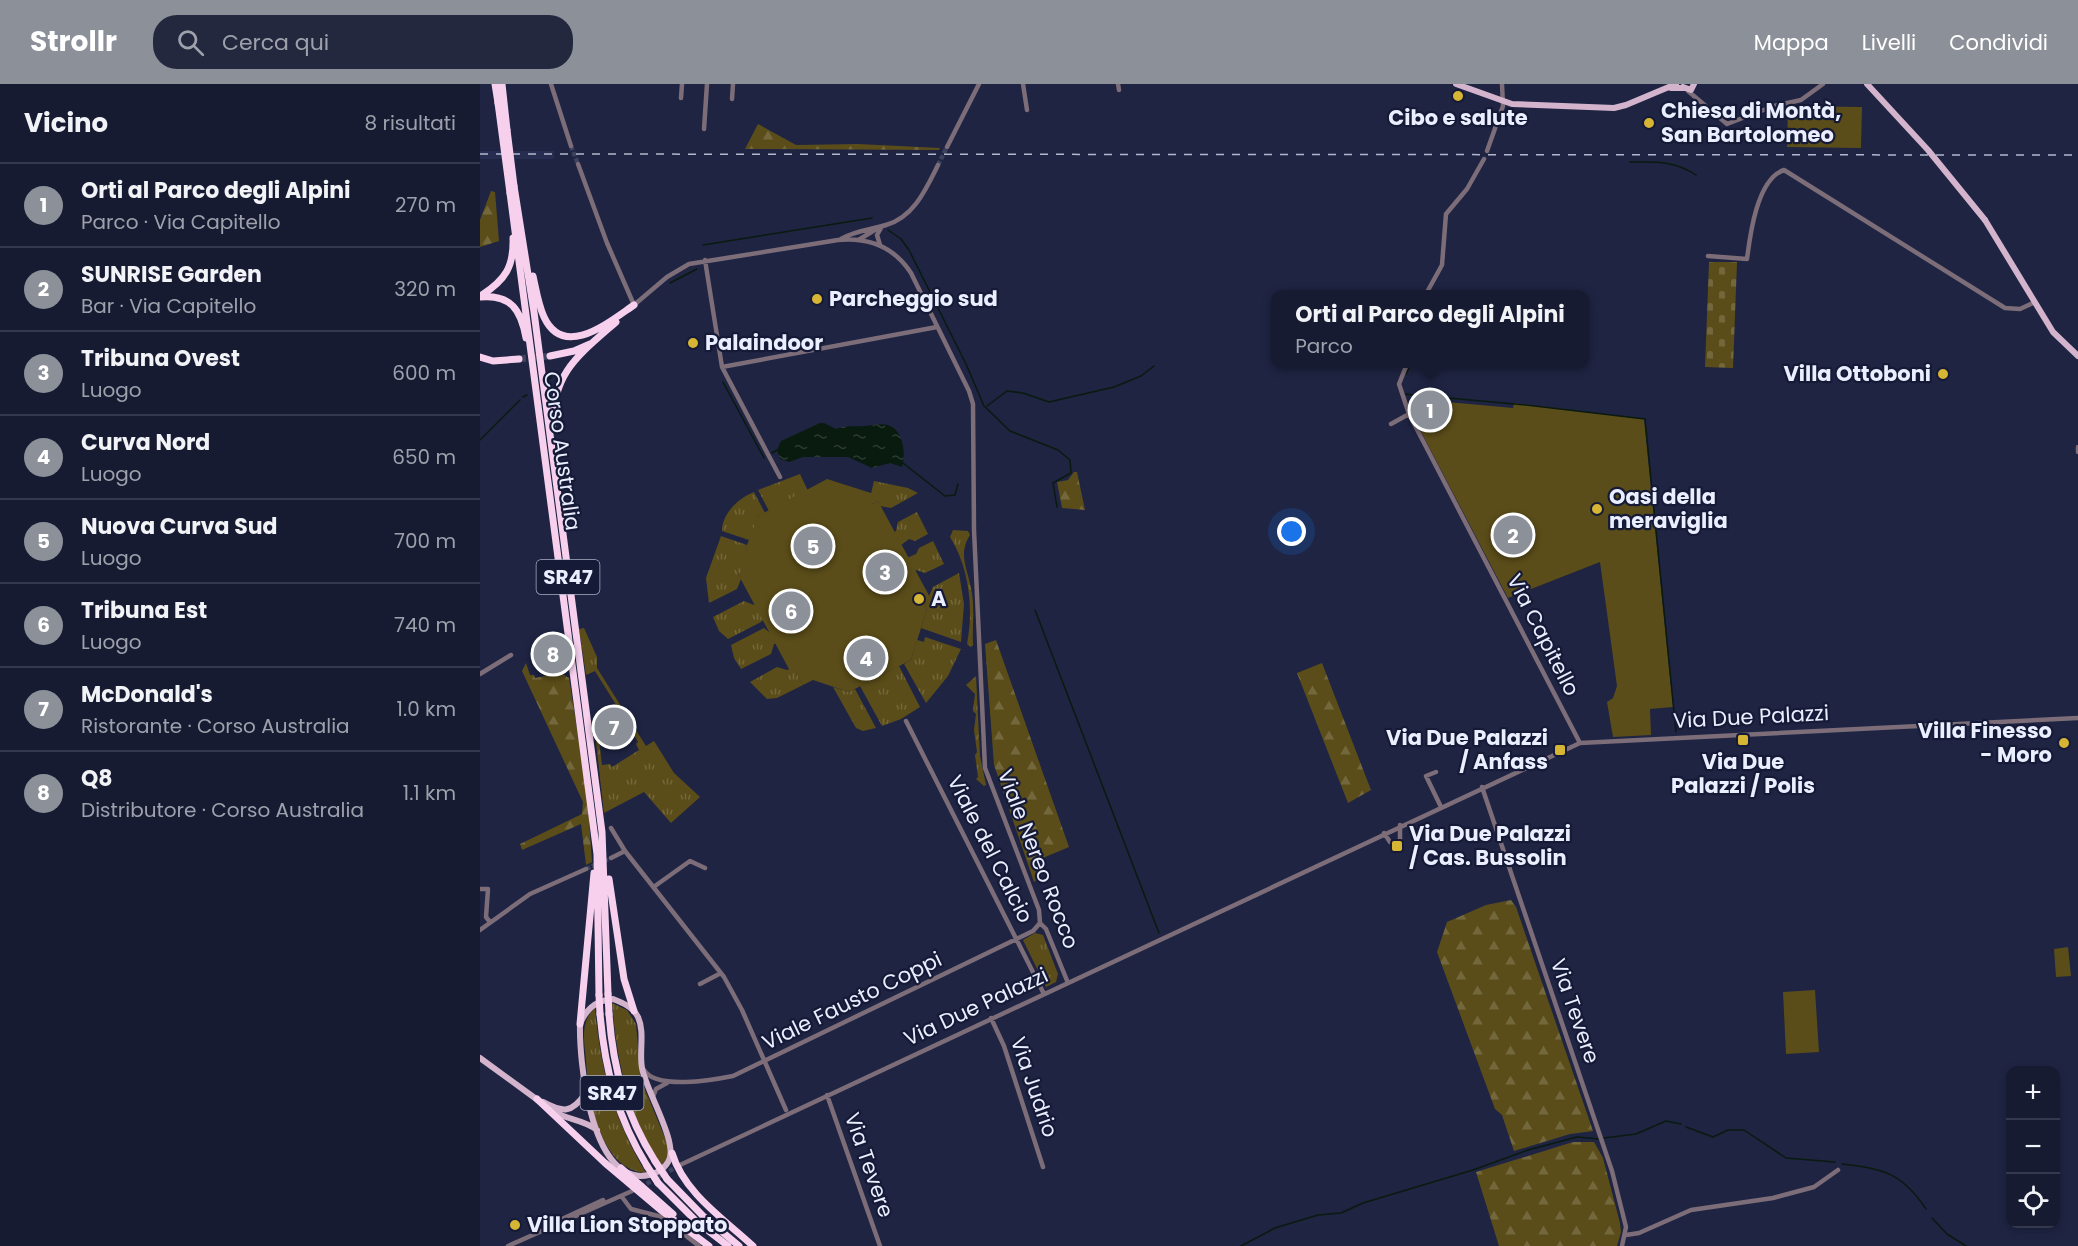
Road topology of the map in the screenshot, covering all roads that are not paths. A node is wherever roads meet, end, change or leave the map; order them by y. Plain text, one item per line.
1 (495, 84) edge
2 (504, 84) edge
3 (551, 84) edge
4 (682, 84) edge
5 (707, 84) edge
6 (733, 84) edge
7 (979, 84) edge
8 (1023, 84) edge
9 (1118, 84) edge
10 (1456, 84) edge
11 (1502, 84) edge
12 (1676, 84) edge
13 (1823, 84) edge
14 (1868, 84) edge
15 (1690, 86) edge
16 (1662, 89) junction
17 (1119, 90) dead end
18 (681, 98) dead end
19 (732, 99) dead end
20 (1503, 102) junction
21 (1026, 110) dead end
22 (704, 129) dead end
23 (571, 146) tunnel mouth
24 (947, 147) tunnel mouth
25 (1488, 151) dead end
26 (1484, 159) dead end
27 (578, 165) tunnel mouth
28 (938, 165) tunnel mouth
29 (510, 193) junction
30 (883, 226) junction
31 (864, 229) junction
32 (521, 233) junction
33 (860, 239) junction
34 (838, 240) junction
35 (880, 244) junction
36 (1708, 256) dead end
37 (705, 260) junction
38 (1428, 290) edge
39 (2036, 302) junction
40 (634, 305) junction
41 (937, 327) junction
42 (594, 341) junction
43 (2078, 345) edge
44 (2076, 354) edge
45 (550, 356) tunnel mouth
46 (480, 357) edge
47 (519, 359) tunnel mouth
48 (722, 367) junction
49 (1405, 368) edge
50 (539, 411) junction
51 (1409, 414) junction
52 (1391, 424) dead end
53 (552, 455) junction
54 (780, 477) dead end
55 (511, 655) dead end
56 (480, 674) edge
57 (2078, 717) edge
58 (906, 720) dead end
59 (1580, 743) junction
60 (1436, 772) dead end
61 (1482, 787) junction
62 (1440, 807) junction
63 (1401, 825) junction
64 (610, 828) dead end
65 (595, 831) junction
66 (1384, 833) junction
67 (625, 851) junction
68 (607, 857) junction
69 (705, 868) dead end
70 (586, 869) tunnel mouth
71 (655, 886) junction
72 (480, 889) edge
73 (490, 922) junction
74 (1040, 923) junction
75 (480, 930) edge
76 (1017, 938) junction
77 (721, 973) junction
78 (1068, 983) junction
79 (700, 984) dead end
80 (1044, 994) junction
81 (634, 1011) junction
82 (991, 1018) junction
83 (580, 1024) junction
84 (480, 1058) edge
85 (766, 1061) junction
86 (642, 1066) junction
87 (669, 1082) junction
88 (585, 1094) junction
89 (827, 1095) junction
90 (537, 1099) junction
91 (652, 1101) junction
92 (786, 1110) dead end
93 (598, 1131) junction
94 (672, 1153) junction
95 (680, 1165) tunnel mouth
96 (1043, 1167) dead end
97 (621, 1168) junction
98 (1839, 1170) dead end
99 (632, 1191) dead end
100 (622, 1197) junction
101 (603, 1200) dead end
102 (561, 1223) junction
103 (691, 1231) junction
104 (1626, 1235) junction
105 (508, 1246) edge
106 (699, 1246) edge
107 (709, 1246) edge
108 (728, 1246) edge
109 (739, 1246) edge
110 (753, 1246) edge
111 (880, 1246) edge
112 (1622, 1246) edge

1 - 29 highway, Corso Australia / SR47, bridge
2 - 32 highway, Corso Australia / SR47, bridge
3 - 23 street
4 - 18 street
5 - 22 street
6 - 19 street
7 - 24 street
8 - 21 street
9 - 17 street
10 - 20 main road
11 - 20 street
12 - 16 main road
13 - 15 street
14 - 39 main road, bridge
15 - 16 main road
16 - 20 main road
20 - 25 street
26 - 38 street
27 - 40 street
28 - 30 street
29 - 50 highway, Corso Australia / SR47
29 - 50 highway
30 - 31 street
30 - 33 street
30 - 35 street
31 - 33 street
31 - 34 street
32 - 40 highway
32 - 53 highway, Corso Australia / SR47
33 - 34 street, Viale Nereo Rocco
33 - 35 street, Viale Nereo Rocco
34 - 37 street, Viale Nereo Rocco
35 - 41 street, Viale Nereo Rocco
36 - 39 street
37 - 40 street, Viale Nereo Rocco
37 - 48 street
39 - 44 main road
40 - 42 highway
41 - 48 street
41 - 74 street, Viale Nereo Rocco
42 - 45 highway
42 - 53 highway
43 - 44 street
46 - 47 highway
48 - 54 street
49 - 51 street, Via Capitello
50 - 65 highway, Corso Australia / SR47
51 - 52 street
51 - 59 street, Via Capitello
53 - 68 highway, Corso Australia / SR47
55 - 56 street
57 - 59 street, Via Due Palazzi
58 - 76 street, Viale del Calcio
59 - 61 street, Via Due Palazzi
60 - 62 street
61 - 62 street, Via Due Palazzi
61 - 104 street, Via Tevere
62 - 63 street, Via Due Palazzi
63 - 66 street, Via Due Palazzi
63 - 66 street, Via Due Palazzi
64 - 67 street
65 - 83 highway, SR47
65 - 108 highway, Corso Australia / SR47, bridge
66 - 78 street, Via Due Palazzi
67 - 68 street
67 - 71 street
68 - 81 highway, SR47
68 - 109 highway, Corso Australia / SR47, bridge
69 - 71 street
70 - 73 street
71 - 77 street
72 - 73 street
73 - 75 street
74 - 76 street, Viale Fausto Coppi
74 - 78 street, Viale Nereo Rocco
76 - 80 street, Viale del Calcio
76 - 85 street, Viale Fausto Coppi
77 - 79 street
77 - 85 street
78 - 80 street, Via Due Palazzi
80 - 82 street, Via Due Palazzi
81 - 83 main road
81 - 86 main road, SR47
82 - 89 street, Via Due Palazzi
82 - 96 street, Via Judrio
83 - 88 main road, SR47
84 - 90 main road
85 - 87 street, Viale Fausto Coppi
85 - 92 street
86 - 87 street
86 - 91 main road, SR47
87 - 91 street
88 - 90 main road
88 - 93 main road, SR47
89 - 95 street, Via Due Palazzi
89 - 111 street, Via Tevere
90 - 93 main road
90 - 103 highway
91 - 94 main road, SR47
93 - 97 main road, SR47
94 - 97 main road
94 - 110 highway
97 - 103 highway
98 - 104 street
99 - 100 street
100 - 102 street
100 - 106 street
101 - 102 street
102 - 105 street
103 - 107 highway
104 - 112 street

